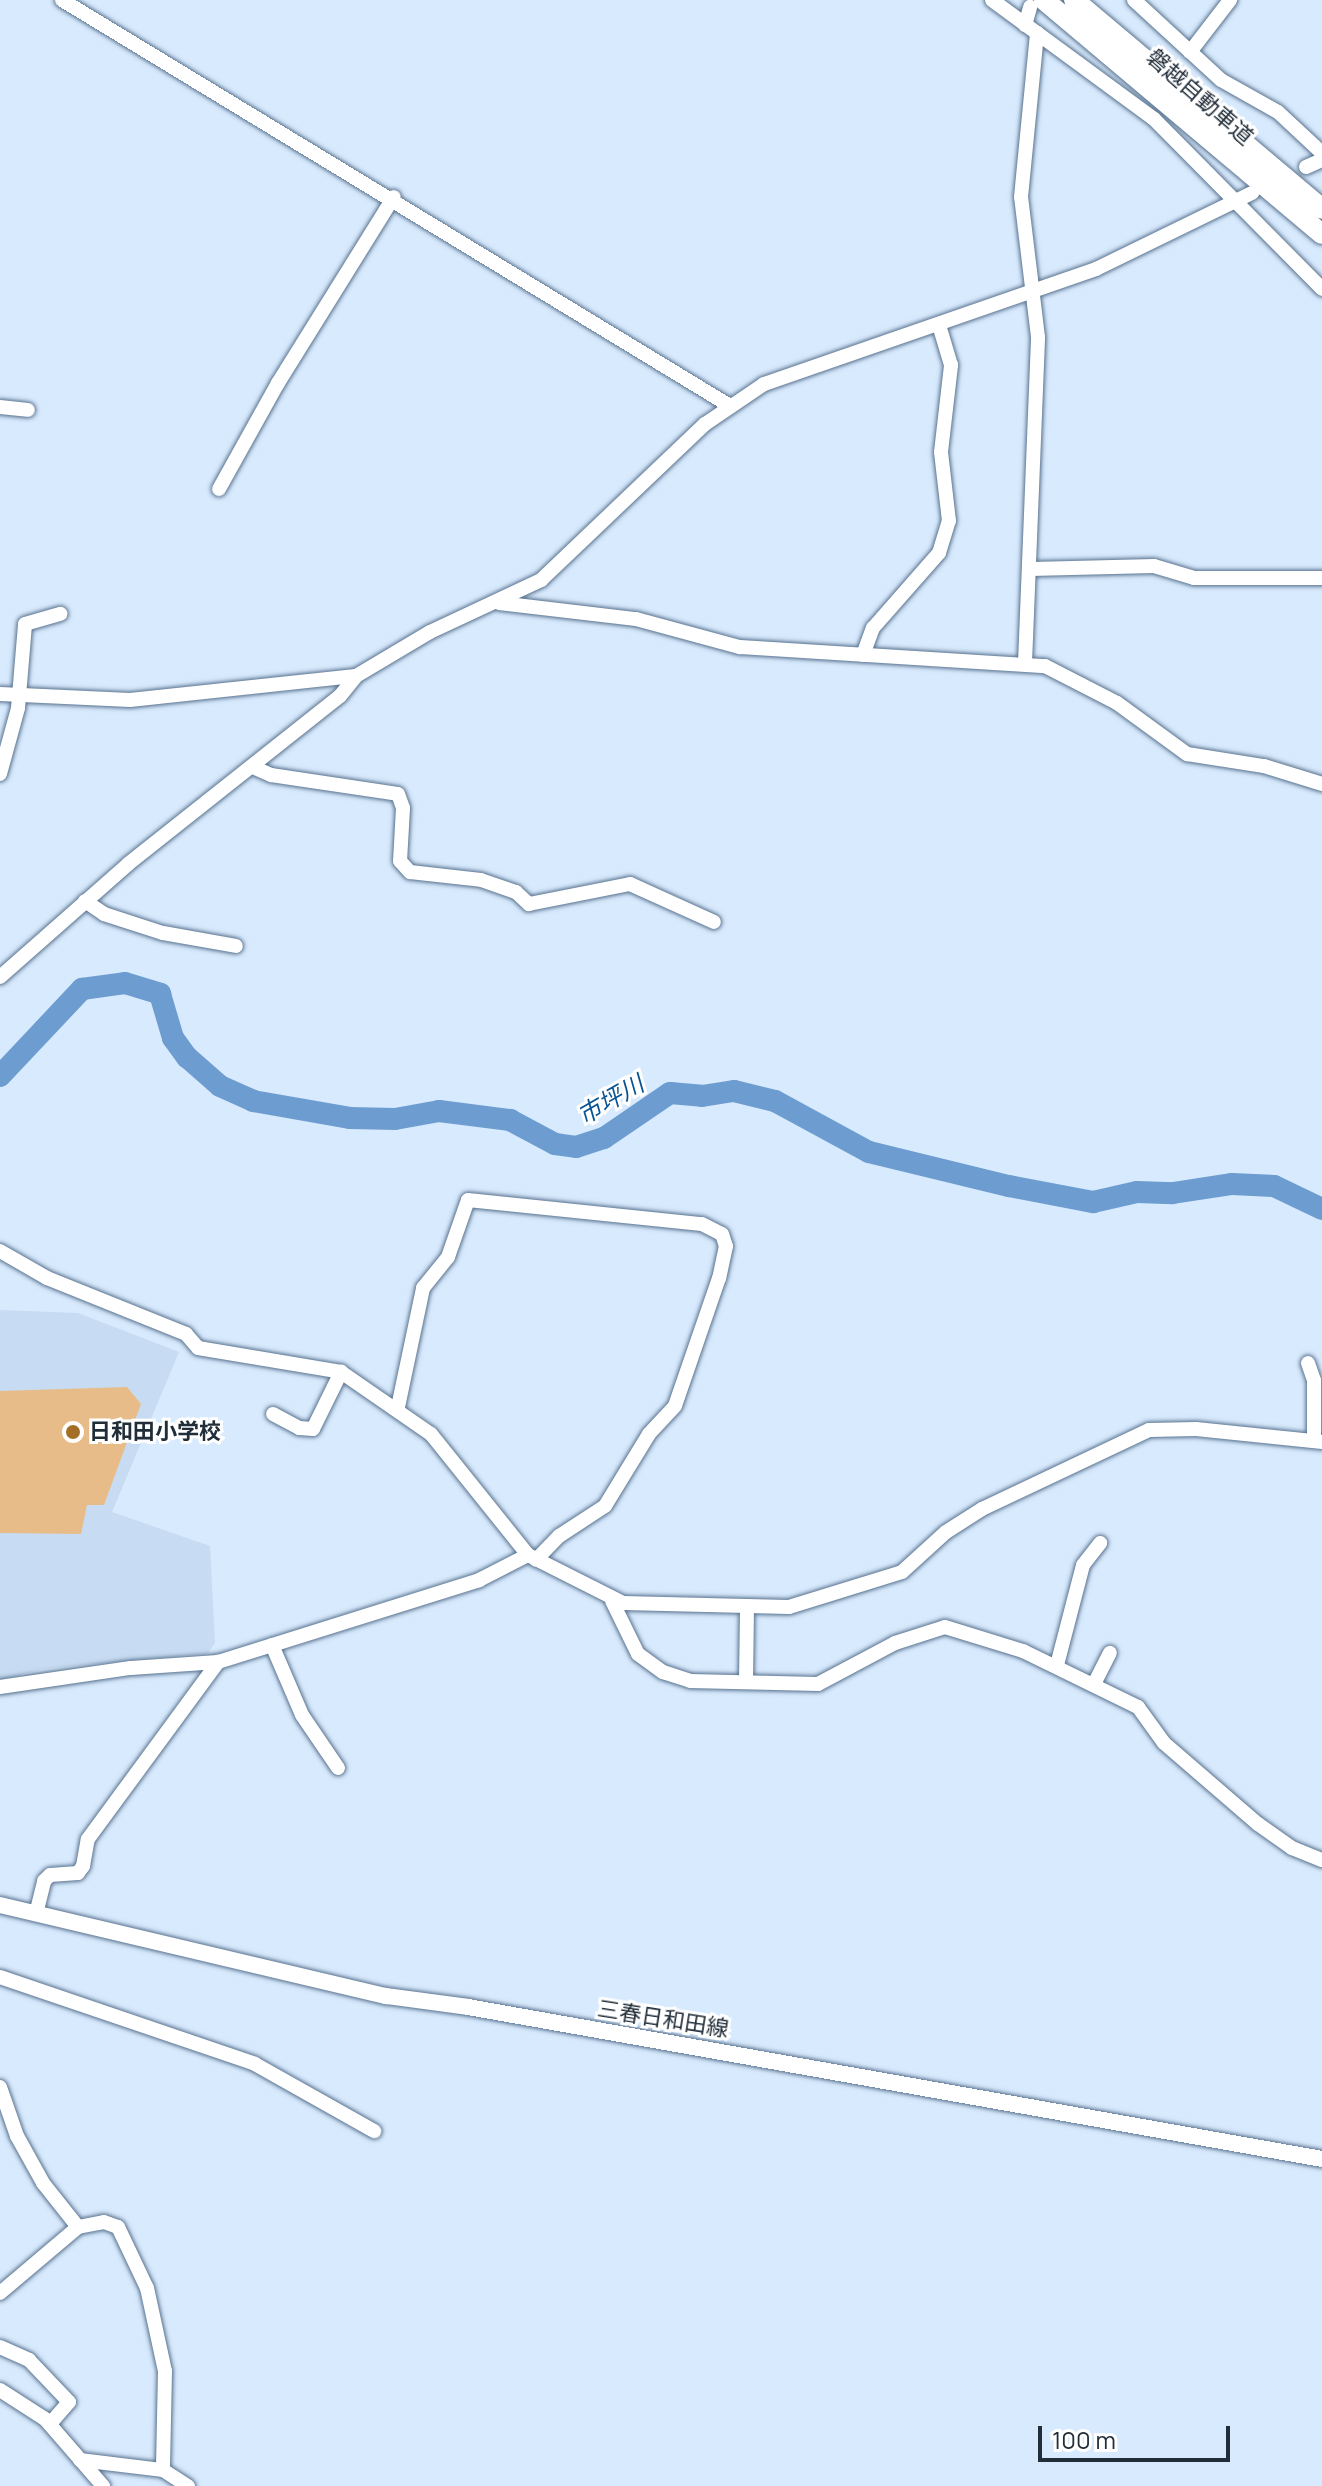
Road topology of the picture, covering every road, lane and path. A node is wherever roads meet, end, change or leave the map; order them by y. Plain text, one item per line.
1 (62, 0) edge
2 (992, 0) edge
3 (1074, 0) edge
4 (1134, 0) edge
5 (1230, 0) edge
6 (1037, 3) edge
7 (1031, 29) junction
8 (1190, 52) junction
9 (1322, 153) edge
10 (1322, 160) edge
11 (1306, 167) dead end
12 (1252, 193) dead end
13 (394, 197) junction
14 (1232, 203) junction
15 (1322, 209) edge
16 (1322, 234) edge
17 (1322, 289) edge
18 (1032, 294) junction
19 (939, 325) junction
20 (730, 406) junction
21 (0, 407) edge
22 (28, 410) dead end
23 (219, 489) dead end
24 (1031, 569) junction
25 (1322, 578) edge
26 (499, 603) junction
27 (61, 614) dead end
28 (863, 655) junction
29 (1025, 663) junction
30 (356, 676) junction
31 (0, 694) edge
32 (20, 695) junction
33 (253, 767) junction
34 (0, 774) edge
35 (1322, 784) edge
36 (85, 901) junction
37 (714, 922) dead end
38 (236, 946) dead end
39 (0, 977) edge
40 (0, 1251) edge
41 (1308, 1363) dead end
42 (341, 1372) junction
43 (398, 1407) junction
44 (273, 1414) dead end
45 (1318, 1442) edge
46 (1100, 1543) dead end
47 (532, 1558) junction
48 (612, 1601) junction
49 (747, 1606) junction
50 (272, 1645) junction
51 (1110, 1653) dead end
52 (218, 1662) junction
53 (1057, 1665) junction
54 (746, 1681) junction
55 (1094, 1684) junction
56 (0, 1687) edge
57 (338, 1768) dead end
58 (1322, 1860) edge
59 (0, 1905) edge
60 (36, 1914) junction
61 (0, 1977) edge
62 (0, 2087) edge
63 (374, 2131) dead end
64 (1322, 2159) edge
65 (78, 2227) junction
66 (0, 2293) edge
67 (0, 2347) edge
68 (0, 2390) edge
69 (50, 2424) junction
70 (80, 2460) junction
71 (163, 2470) junction
72 (103, 2486) edge
73 (188, 2486) edge

1 - 13 street
2 - 7 street
3 - 15 highway, 磐越自動車道
4 - 8 street
5 - 8 street
6 - 7 street
6 - 16 highway, 磐越自動車道
7 - 14 street
7 - 18 street
8 - 9 street
10 - 11 street
12 - 14 street
13 - 20 street
13 - 23 street
14 - 17 street
14 - 18 street
18 - 19 street
18 - 24 street
19 - 20 street
19 - 28 street
20 - 26 street
21 - 22 street
24 - 25 street
24 - 29 street
26 - 28 street
26 - 30 street
27 - 32 street
28 - 29 street
29 - 35 street
30 - 32 street
30 - 33 street
31 - 32 street
32 - 34 street
33 - 36 street
33 - 37 street
36 - 38 street
36 - 39 street
40 - 42 street
41 - 45 street
42 - 43 street
42 - 44 street
43 - 47 street
43 - 47 street
45 - 49 street
46 - 53 street
47 - 48 street
47 - 50 street
48 - 49 street
48 - 54 street
49 - 54 street
50 - 52 street
50 - 57 street
51 - 55 street
52 - 56 street
52 - 60 street
53 - 54 street
53 - 55 street
55 - 58 street
59 - 60 main road, 三春日和田線
60 - 64 main road, 三春日和田線
61 - 63 street
62 - 65 street
65 - 66 street
65 - 71 street
67 - 69 street
68 - 69 street
69 - 70 street
70 - 71 street
70 - 72 street
71 - 73 street

